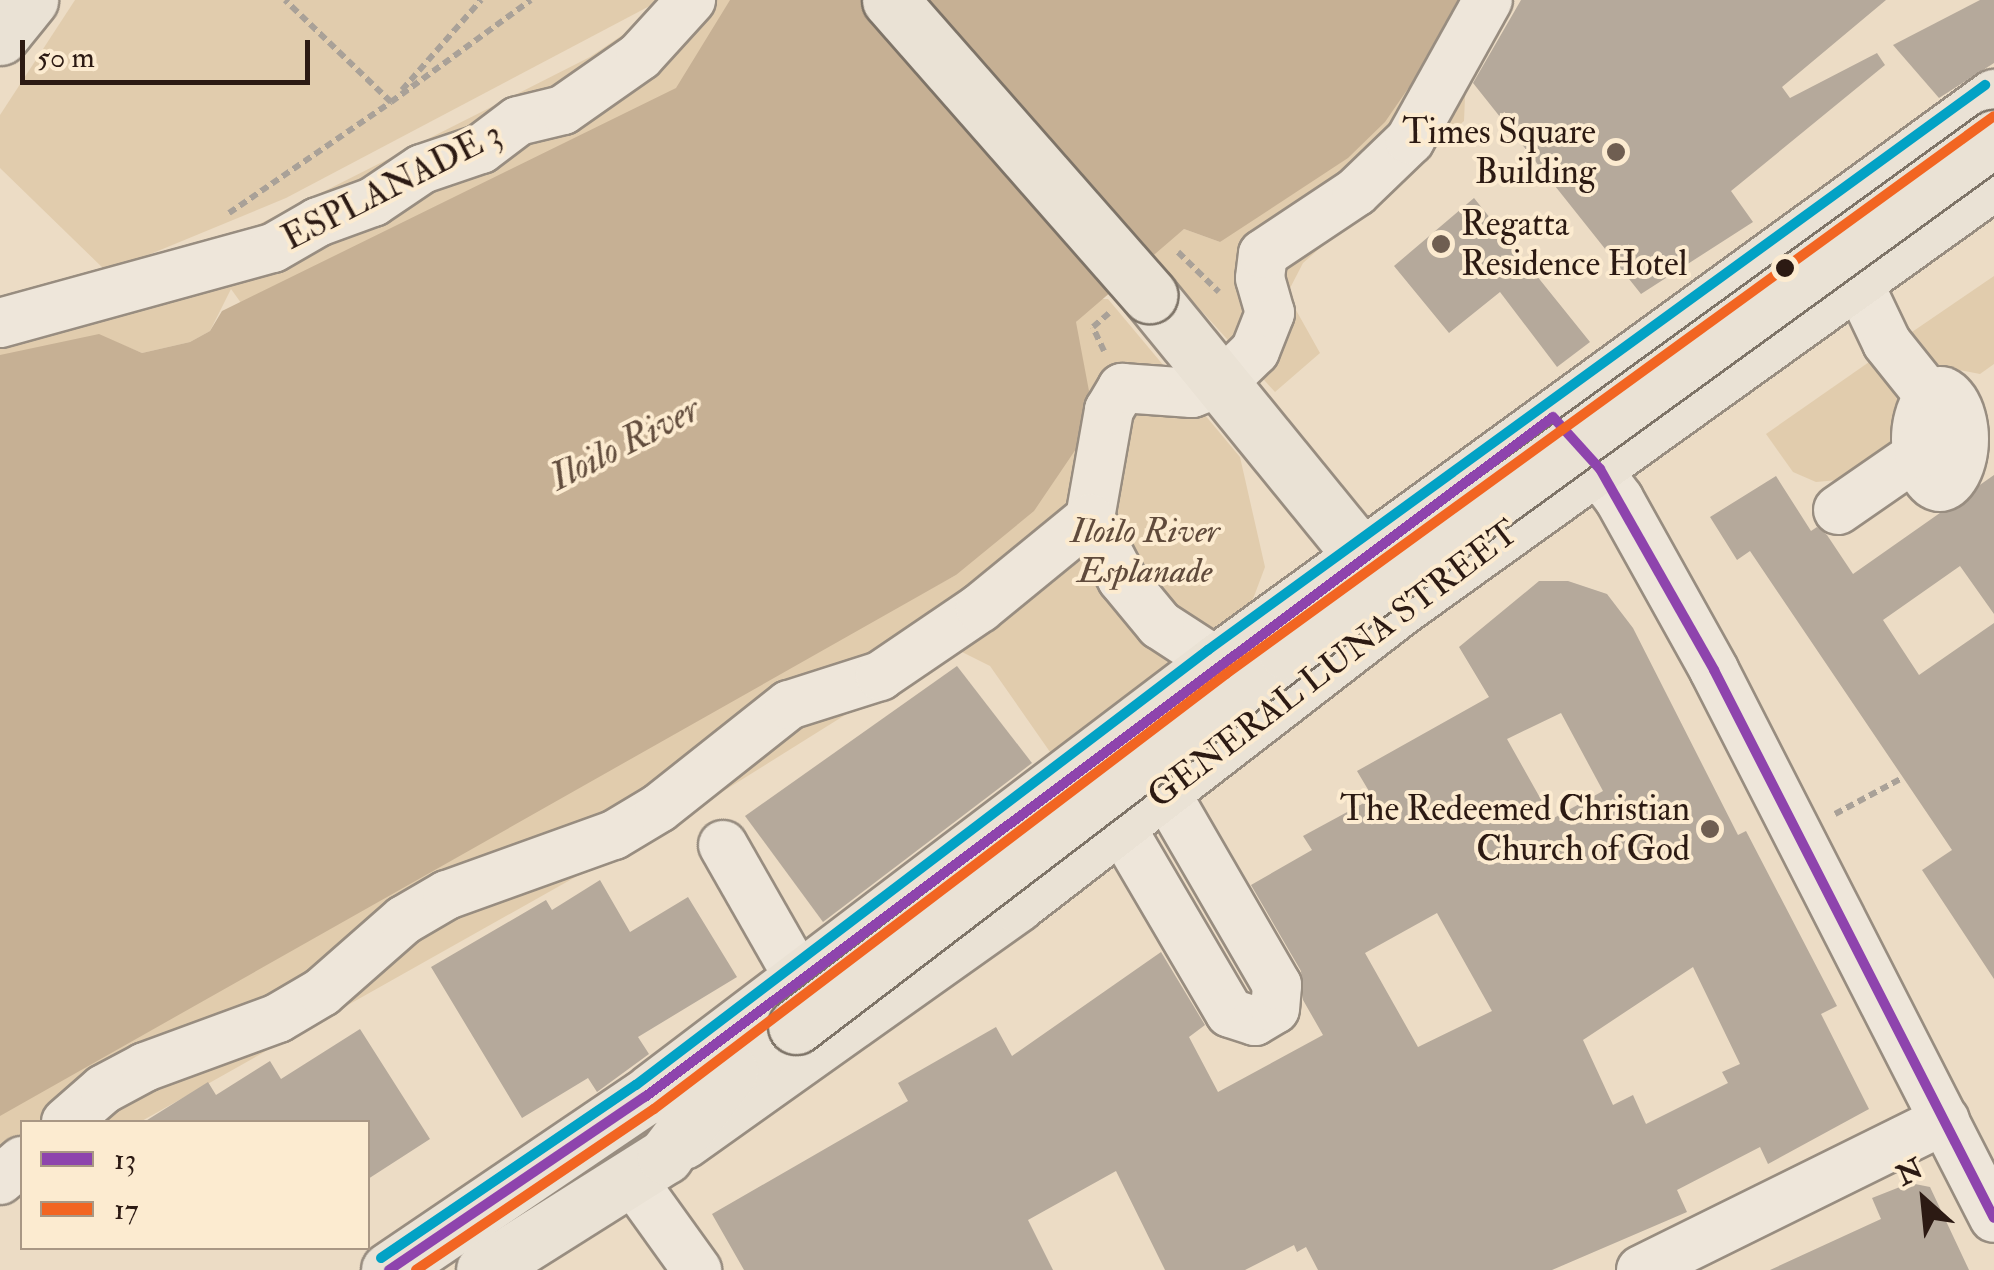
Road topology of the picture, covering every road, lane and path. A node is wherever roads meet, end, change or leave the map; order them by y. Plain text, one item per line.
1 (30, 0) edge
2 (286, 0) edge
3 (481, 0) edge
4 (531, 0) edge
5 (691, 0) edge
6 (890, 0) edge
7 (1488, 0) edge
8 (0, 37) edge
9 (1994, 97) edge
10 (392, 102) junction
11 (1994, 138) edge
12 (1994, 181) edge
13 (205, 264) junction
14 (1856, 278) junction
15 (0, 324) edge
16 (1224, 381) junction
17 (1951, 406) edge
18 (1553, 417) junction
19 (1600, 469) junction
20 (1838, 510) dead end
21 (1090, 518) junction
22 (1361, 556) junction
23 (1402, 606) junction
24 (1217, 662) junction
25 (1902, 778) dead end
26 (1164, 790) junction
27 (1118, 824) junction
28 (1798, 834) junction
29 (724, 845) dead end
30 (798, 1004) junction
31 (730, 1071) junction
32 (645, 1096) junction
33 (68, 1120) edge
34 (1945, 1120) junction
35 (20, 1163) edge
36 (653, 1165) junction
37 (0, 1180) edge
38 (1994, 1218) edge
39 (388, 1270) edge
40 (484, 1270) edge
41 (697, 1270) edge
42 (1641, 1270) edge

1 - 8 main road
2 - 10 path
3 - 10 path
4 - 10 path
5 - 13 street, ESPLANADE 3
6 - 16 main road, bridge
7 - 16 street
9 - 18 main road, GENERAL LUNA STREET
10 - 13 path
11 - 30 main road, bridge
12 - 14 main road, GENERAL LUNA STREET
13 - 15 street, ESPLANADE 3
14 - 17 street
14 - 19 main road, GENERAL LUNA STREET
16 - 21 street
16 - 22 main road
17 - 20 street
18 - 19 street
18 - 22 main road, GENERAL LUNA STREET
19 - 23 main road, GENERAL LUNA STREET
19 - 28 street
21 - 24 street
21 - 33 street
22 - 23 main road
22 - 24 main road, GENERAL LUNA STREET
23 - 26 main road, GENERAL LUNA STREET
24 - 30 main road, GENERAL LUNA STREET
25 - 28 path
26 - 27 main road, GENERAL LUNA STREET
26 - 27 street
27 - 36 main road, GENERAL LUNA STREET
28 - 34 street
29 - 30 street
30 - 31 main road
30 - 32 main road, GENERAL LUNA STREET
31 - 32 main road, GENERAL LUNA STREET
31 - 36 main road, GENERAL LUNA STREET
32 - 39 main road, GENERAL LUNA STREET
34 - 38 street
34 - 42 street
35 - 37 street
36 - 40 main road, GENERAL LUNA STREET
36 - 41 street

